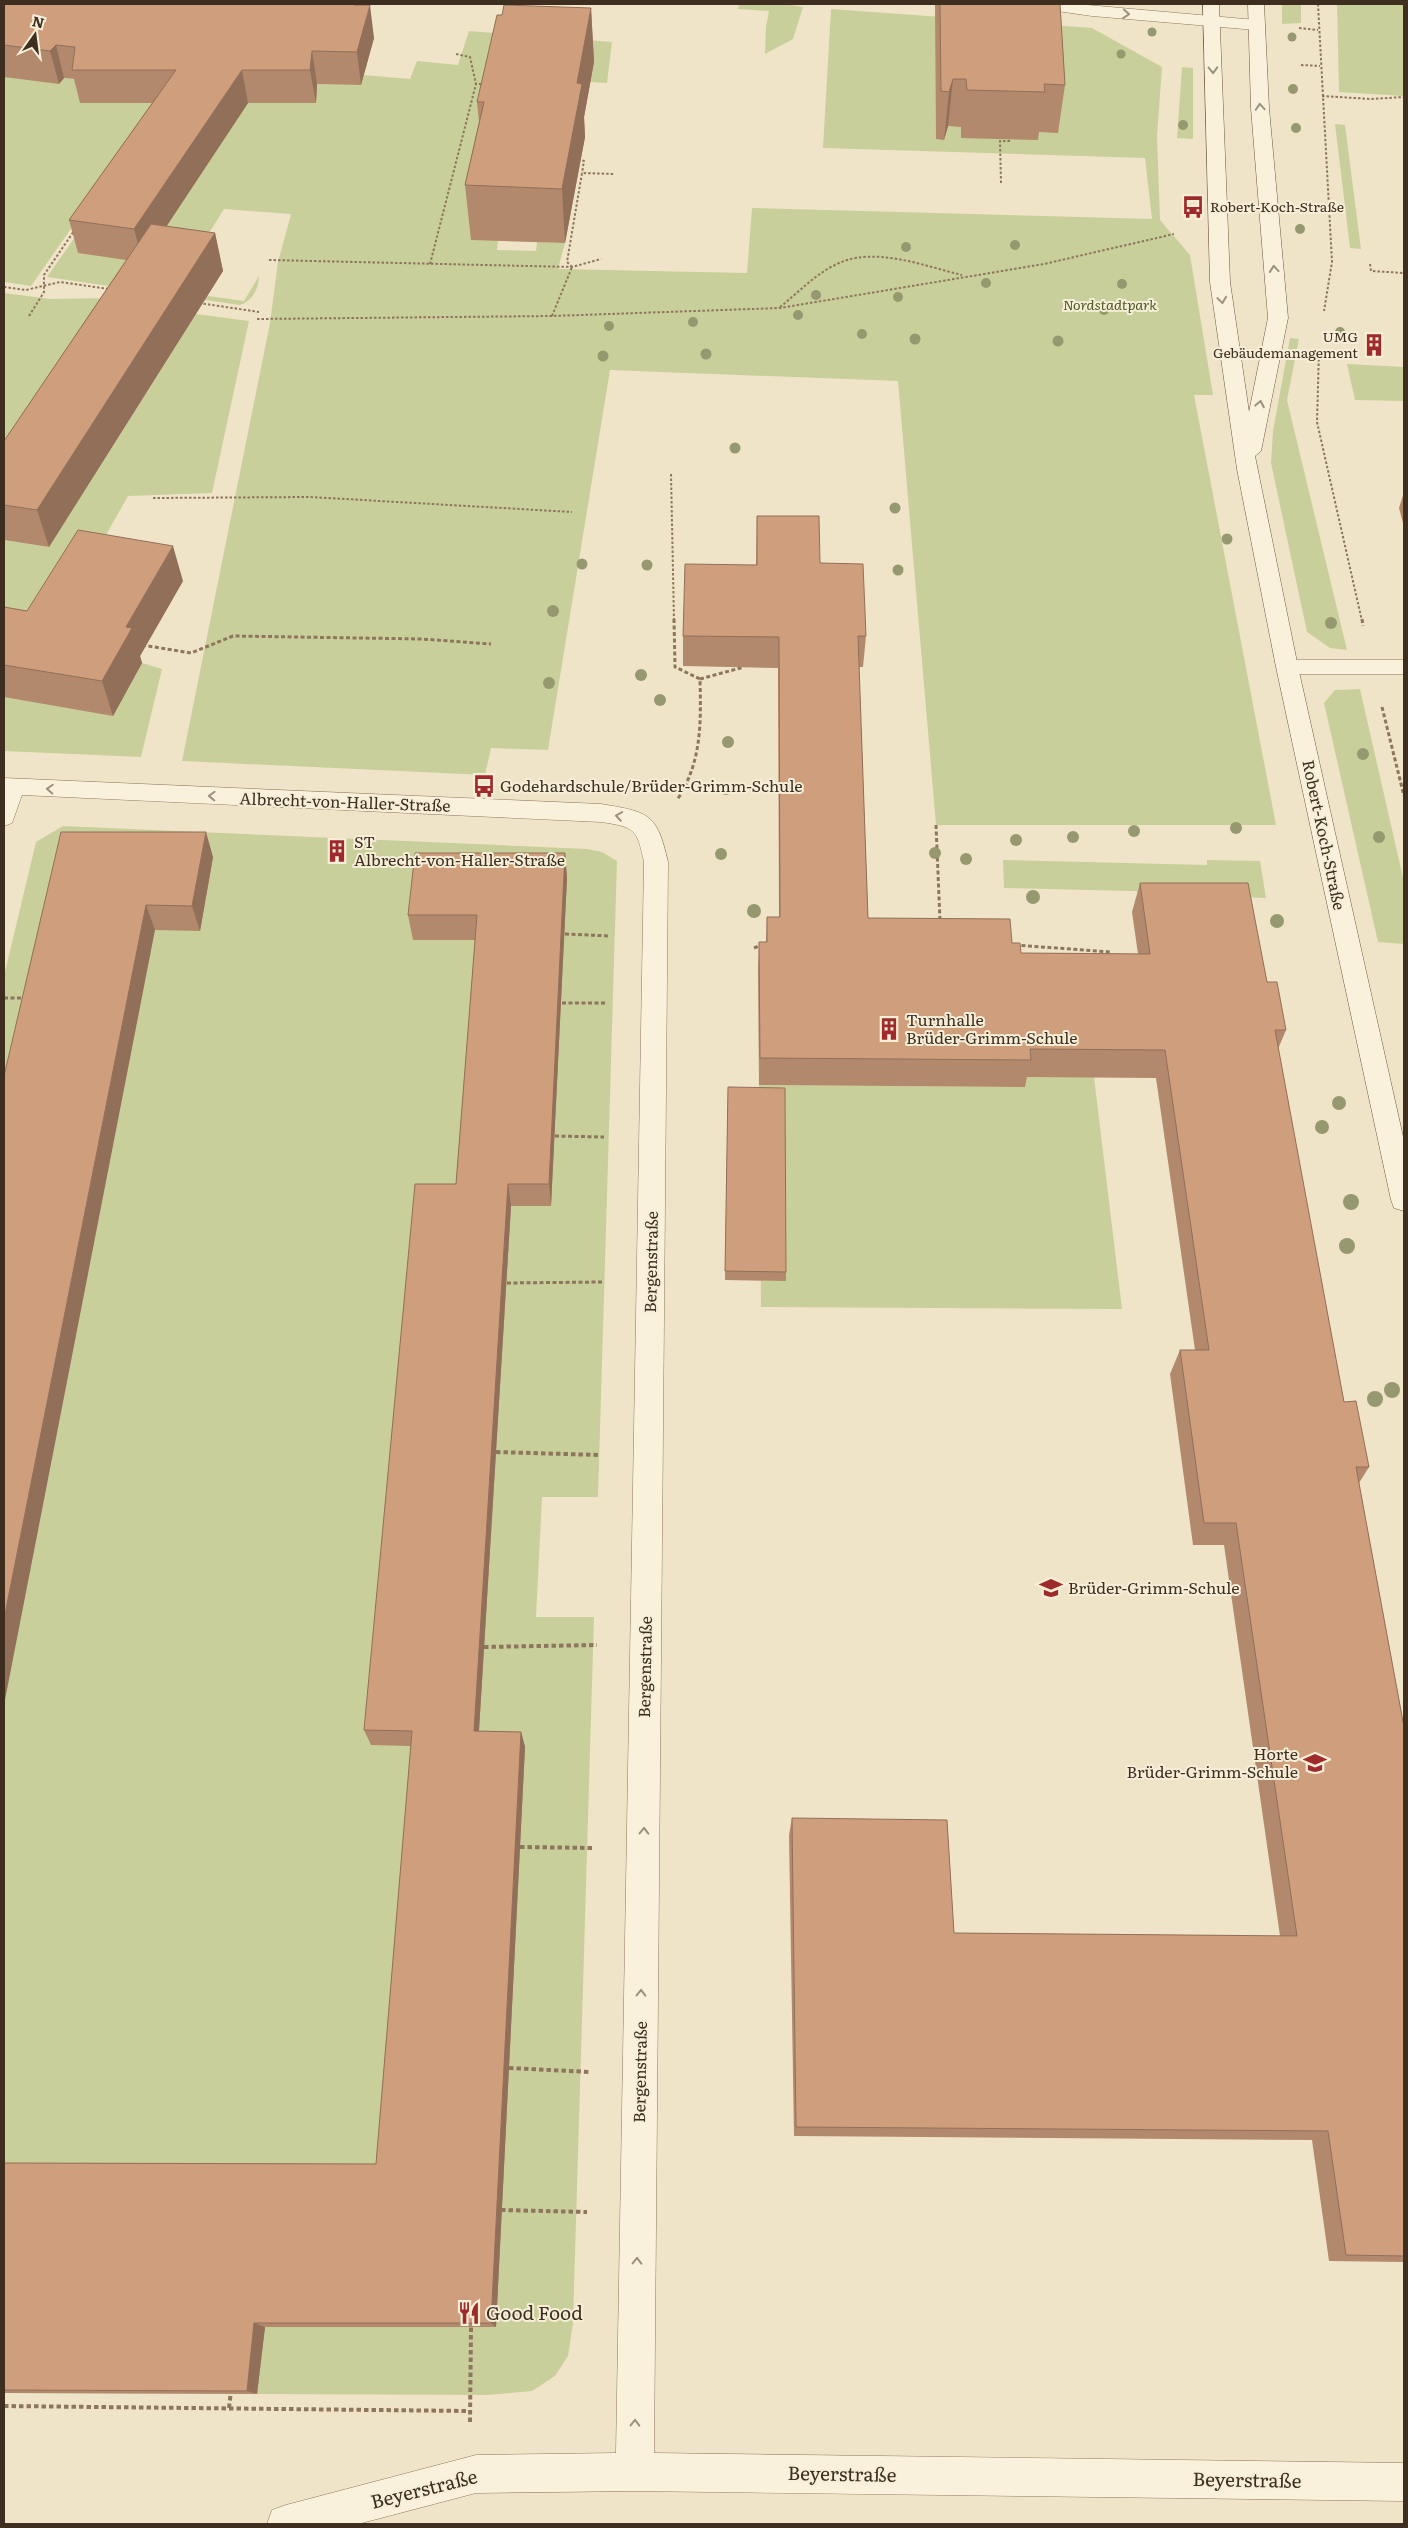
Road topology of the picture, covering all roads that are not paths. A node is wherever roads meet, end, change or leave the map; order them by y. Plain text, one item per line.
1 (1043, 4) edge
2 (1255, 4) edge
3 (1211, 12) edge
4 (1256, 25) junction
5 (1247, 470) junction
6 (1288, 667) junction
7 (1404, 667) edge
8 (8, 787) edge
9 (4, 817) edge
10 (653, 848) joint
11 (1404, 1200) edge
12 (635, 2472) junction
13 (1404, 2482) edge
14 (286, 2524) edge

1 -> 3 street
2 - 4 street, Robert-Koch-Straße
3 - 4 street
3 -> 5 street, Robert-Koch-Straße
5 -> 4 street, Robert-Koch-Straße
5 - 6 street, Robert-Koch-Straße
6 - 7 lane
6 - 11 street, Robert-Koch-Straße
8 - 9 street
10 -> 8 street, Albrecht-von-Haller-Straße
12 -> 10 street, Bergenstraße
12 - 13 street, Beyerstraße
12 - 14 street, Beyerstraße

